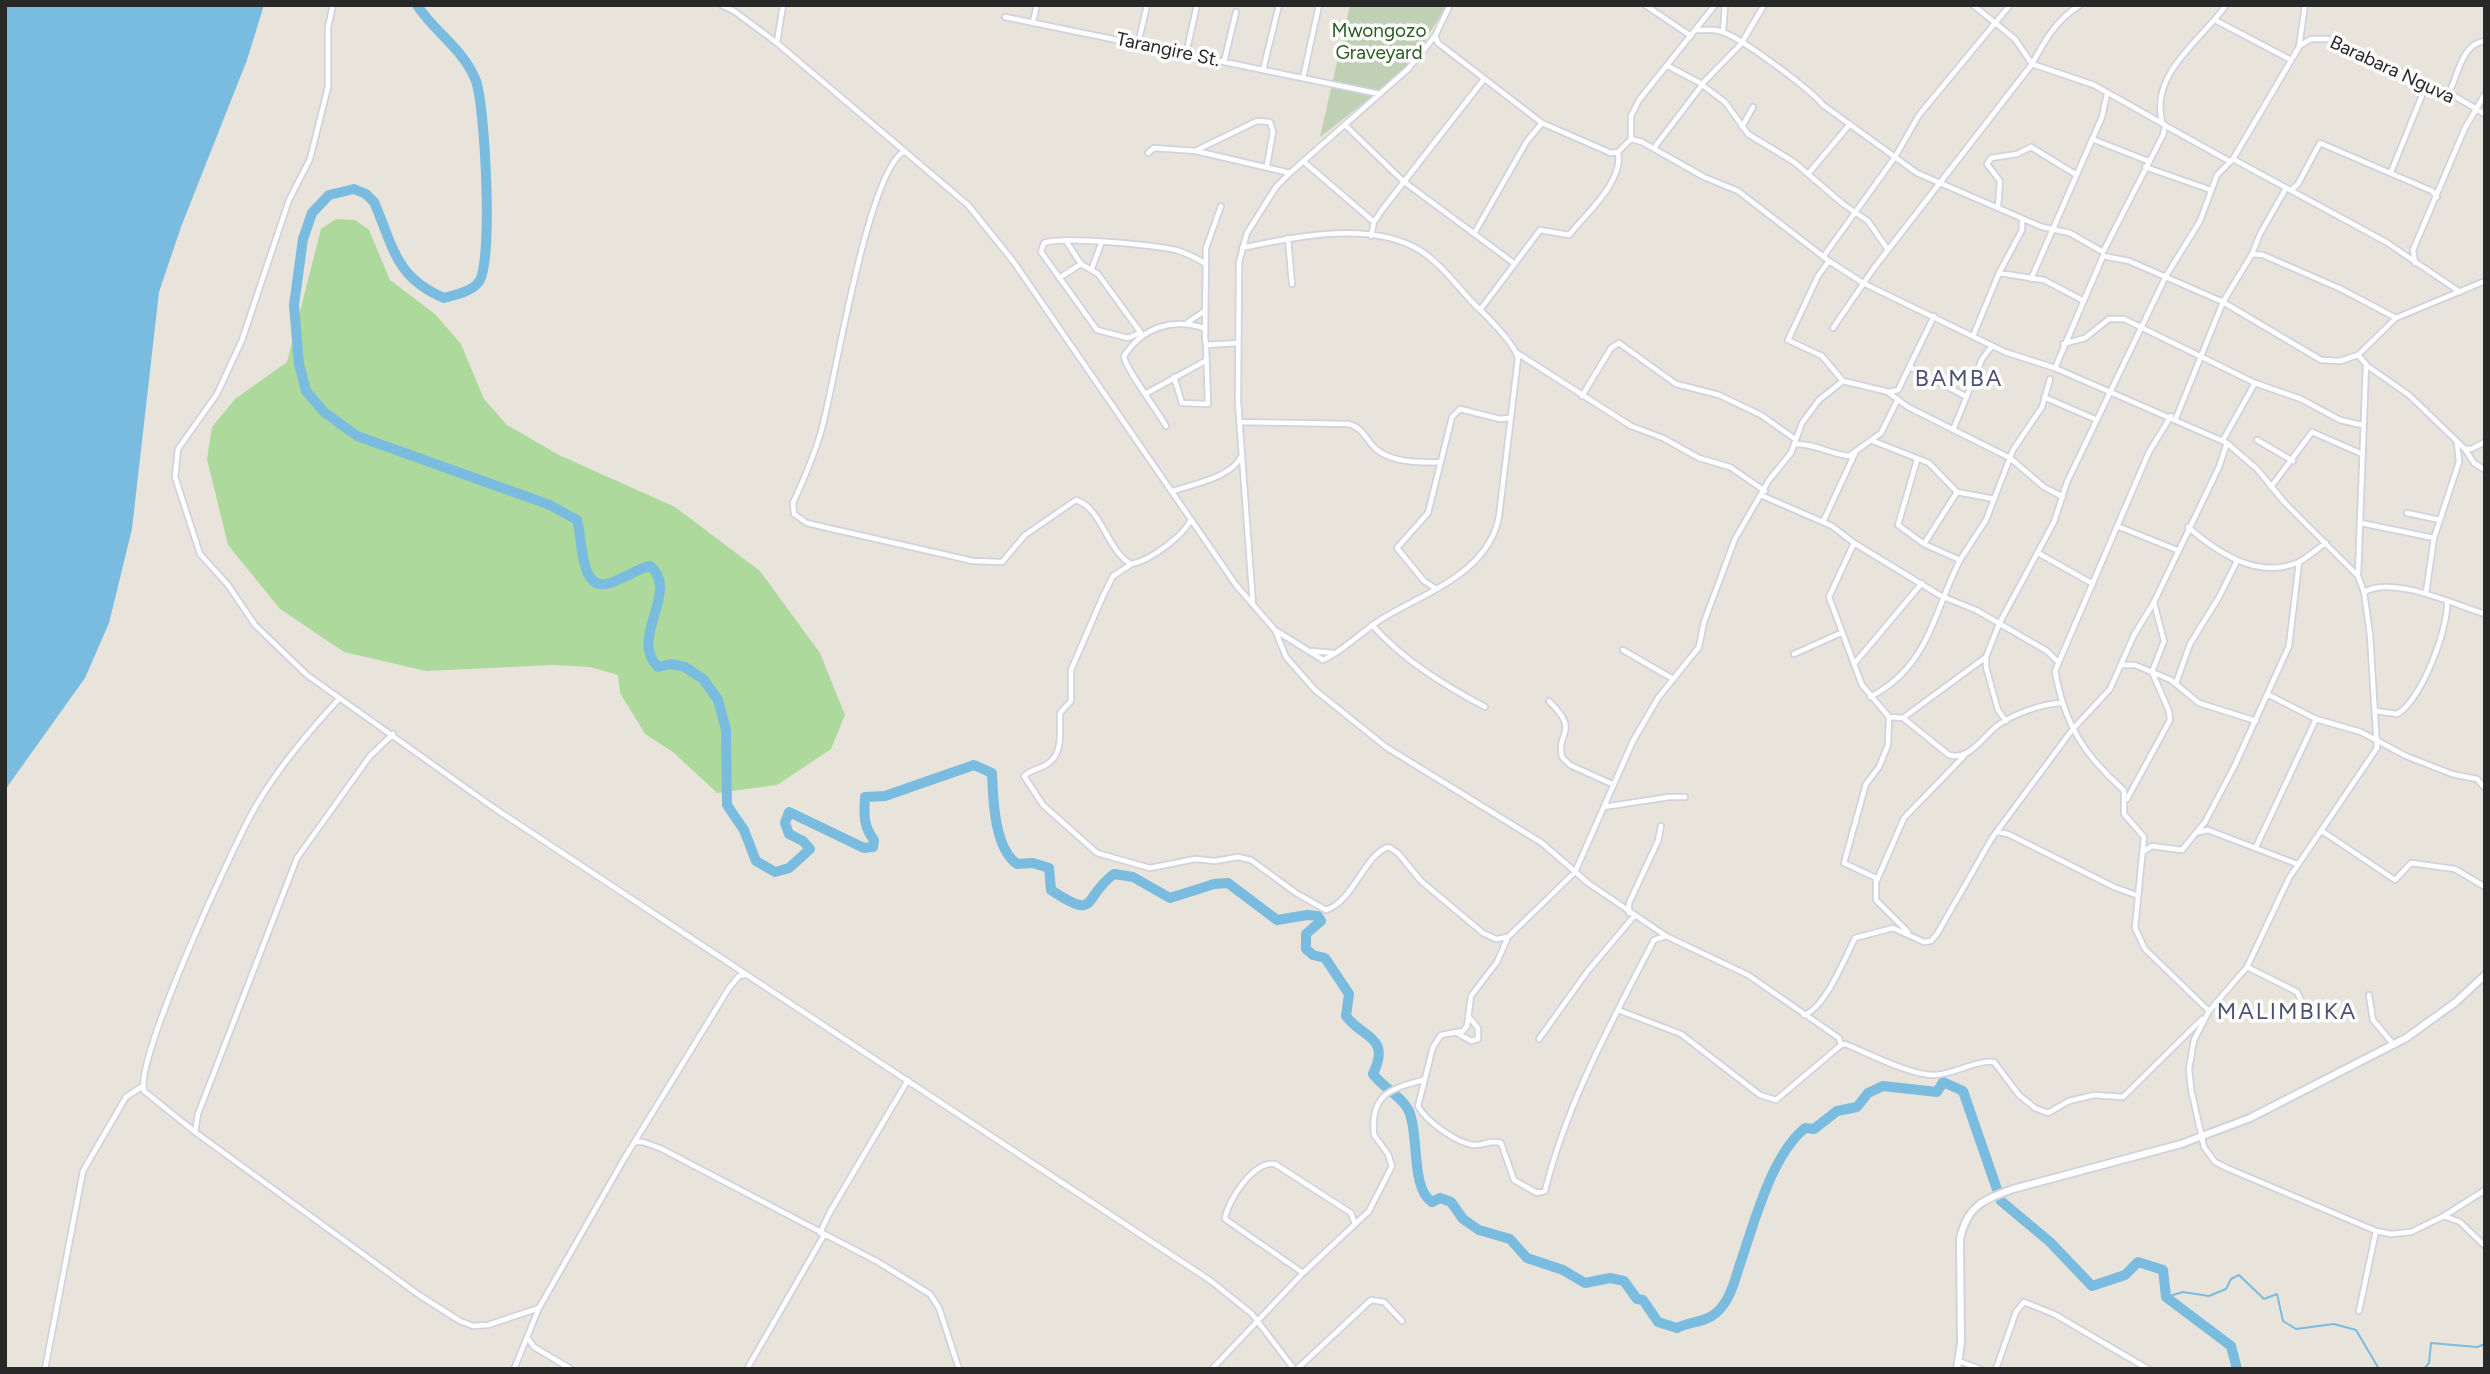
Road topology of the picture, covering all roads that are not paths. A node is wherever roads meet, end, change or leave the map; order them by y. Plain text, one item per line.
1 (332, 5) edge
2 (721, 5) edge
3 (783, 5) edge
4 (1037, 5) edge
5 (1147, 5) edge
6 (1197, 5) edge
7 (1279, 5) edge
8 (1320, 5) edge
9 (1450, 5) edge
10 (1645, 5) edge
11 (1716, 5) edge
12 (1725, 5) edge
13 (1764, 5) edge
14 (1973, 5) edge
15 (2010, 5) edge
16 (2080, 5) edge
17 (2225, 5) edge
18 (2305, 5) edge
19 (733, 8) edge
20 (1236, 12) dead end
21 (1005, 17) dead end
22 (2215, 20) junction
23 (1033, 22) junction
24 (1996, 24) junction
25 (1697, 30) junction
26 (1723, 32) junction
27 (776, 34) junction
28 (767, 36) junction
29 (1435, 36) junction
30 (1691, 36) junction
31 (2485, 41) edge
32 (777, 43) junction
33 (1138, 44) junction
34 (1741, 44) junction
35 (2299, 47) junction
36 (1186, 54) junction
37 (2291, 60) junction
38 (1224, 62) junction
39 (2032, 64) junction
40 (1668, 66) junction
41 (1263, 70) junction
42 (1303, 78) junction
43 (1484, 79) junction
44 (2427, 83) junction
45 (1701, 85) junction
46 (2106, 93) junction
47 (2449, 93) junction
48 (1380, 94) junction
49 (2485, 94) edge
50 (1753, 107) dead end
51 (2475, 110) junction
52 (2485, 114) edge
53 (1542, 122) junction
54 (2163, 123) junction
55 (1850, 124) junction
56 (1345, 125) junction
57 (1742, 127) junction
58 (1632, 139) junction
59 (2092, 139) junction
60 (1654, 148) junction
61 (1196, 150) junction
62 (905, 151) junction
63 (1618, 152) junction
64 (1148, 153) dead end
65 (1895, 157) junction
66 (2231, 160) junction
67 (1303, 161) junction
68 (2146, 164) junction
69 (1267, 165) junction
70 (2391, 172) junction
71 (1290, 173) junction
72 (1808, 174) junction
73 (2074, 174) junction
74 (1403, 181) junction
75 (1940, 183) junction
76 (2211, 190) junction
77 (2287, 190) junction
78 (2440, 190) junction
79 (2432, 191) junction
80 (2437, 197) junction
81 (1220, 206) dead end
82 (1998, 206) junction
83 (1853, 212) junction
84 (2019, 216) junction
85 (1374, 222) junction
86 (2051, 228) junction
87 (1475, 232) junction
88 (1371, 236) junction
89 (1288, 238) junction
90 (1065, 240) junction
91 (1101, 244) junction
92 (1242, 248) junction
93 (1888, 250) junction
94 (2103, 254) junction
95 (2252, 254) junction
96 (1823, 257) junction
97 (1829, 261) junction
98 (2415, 263) junction
99 (1082, 264) junction
100 (1206, 264) junction
101 (1515, 264) junction
102 (1092, 268) junction
103 (1999, 273) junction
104 (2165, 276) junction
105 (1059, 278) junction
106 (2031, 279) junction
107 (2485, 281) edge
108 (1863, 283) junction
109 (1292, 284) dead end
110 (2460, 293) junction
111 (2082, 300) junction
112 (2223, 302) junction
113 (1480, 310) junction
114 (1203, 312) junction
115 (1934, 316) junction
116 (2396, 318) junction
117 (1187, 323) junction
118 (1204, 328) junction
119 (1833, 328) dead end
120 (2141, 330) junction
121 (1142, 335) junction
122 (1973, 336) junction
123 (1238, 342) junction
124 (2063, 344) junction
125 (1206, 345) junction
126 (1992, 346) junction
127 (1516, 353) junction
128 (2358, 355) junction
129 (2200, 357) junction
130 (1207, 359) junction
131 (2366, 364) junction
132 (1910, 367) junction
133 (2055, 368) junction
134 (1174, 377) junction
135 (2050, 379) dead end
136 (1843, 381) junction
137 (2255, 383) junction
138 (2110, 391) junction
139 (1147, 393) junction
140 (1889, 393) junction
141 (1582, 396) junction
142 (1967, 397) junction
143 (2045, 397) junction
144 (1897, 401) junction
145 (1508, 417) junction
146 (2173, 417) junction
147 (2097, 419) junction
148 (1240, 422) junction
149 (2362, 425) junction
150 (1167, 426) dead end
151 (1953, 430) junction
152 (2257, 440) dead end
153 (1794, 441) junction
154 (1873, 441) junction
155 (2225, 441) junction
156 (2485, 442) edge
157 (2457, 443) junction
158 (1856, 451) junction
159 (2466, 451) junction
160 (1243, 454) junction
161 (2362, 454) junction
162 (2010, 458) junction
163 (1917, 460) junction
164 (2293, 461) junction
165 (2459, 461) junction
166 (1441, 463) junction
167 (2485, 470) edge
168 (2271, 486) junction
169 (1173, 491) junction
170 (1957, 492) junction
171 (1764, 493) junction
172 (2063, 497) junction
173 (1994, 499) junction
174 (2407, 513) dead end
175 (1191, 519) junction
176 (2440, 520) junction
177 (1823, 522) junction
178 (2361, 523) junction
179 (2117, 526) junction
180 (1188, 527) junction
181 (2188, 527) junction
182 (1197, 528) junction
183 (2434, 538) junction
184 (1854, 542) junction
185 (2326, 543) junction
186 (1924, 544) junction
187 (2178, 550) junction
188 (2038, 553) junction
189 (1960, 560) junction
190 (2237, 561) junction
191 (2299, 562) junction
192 (1131, 564) junction
193 (2358, 576) junction
194 (1922, 583) junction
195 (2092, 584) junction
196 (1436, 589) junction
197 (2364, 592) junction
198 (2426, 593) junction
199 (1941, 596) junction
200 (2447, 601) junction
201 (2154, 602) junction
202 (1253, 606) junction
203 (2485, 614) edge
204 (1999, 624) junction
205 (1372, 625) junction
206 (1275, 631) junction
207 (1841, 633) junction
208 (1623, 650) dead end
209 (1794, 654) dead end
210 (1986, 657) junction
211 (2057, 661) junction
212 (1854, 664) junction
213 (2123, 665) junction
214 (2152, 671) junction
215 (1673, 679) junction
216 (2176, 683) junction
217 (2269, 695) junction
218 (1870, 697) junction
219 (339, 699) junction
220 (1549, 701) dead end
221 (2061, 703) junction
222 (1485, 707) dead end
223 (2376, 711) junction
224 (1889, 717) junction
225 (1903, 718) junction
226 (2316, 719) junction
227 (2006, 721) junction
228 (2256, 721) junction
229 (2072, 730) junction
230 (393, 734) junction
231 (2378, 742) junction
232 (1966, 755) junction
233 (1612, 784) junction
234 (2485, 788) edge
235 (1685, 797) dead end
236 (2127, 800) junction
237 (1604, 807) junction
238 (1661, 826) dead end
239 (2322, 831) junction
240 (1997, 832) junction
241 (2198, 832) junction
242 (2256, 847) junction
243 (2144, 851) junction
244 (2297, 864) junction
245 (1575, 872) junction
246 (1876, 881) junction
247 (2485, 887) edge
248 (2136, 895) junction
249 (1629, 912) junction
250 (1635, 915) junction
251 (1627, 921) junction
252 (1908, 932) junction
253 (1666, 936) junction
254 (1508, 937) junction
255 (2247, 967) junction
256 (745, 975) junction
257 (2485, 975) edge
258 (2369, 995) dead end
259 (2302, 1003) dead end
260 (1618, 1010) junction
261 (2208, 1011) junction
262 (1803, 1015) junction
263 (1468, 1016) junction
264 (2204, 1018) junction
265 (1457, 1033) junction
266 (1539, 1039) dead end
267 (1841, 1045) junction
268 (2394, 1046) junction
269 (908, 1080) junction
270 (1423, 1080) junction
271 (143, 1086) junction
272 (195, 1132) junction
273 (2203, 1137) junction
274 (636, 1142) junction
275 (2485, 1190) edge
276 (2444, 1216) junction
277 (1355, 1225) junction
278 (2376, 1231) junction
279 (822, 1234) junction
280 (2485, 1246) edge
281 (1303, 1273) junction
282 (539, 1308) junction
283 (2359, 1311) dead end
284 (1258, 1320) junction
285 (1402, 1321) dead end
286 (529, 1339) junction
287 (1959, 1361) junction
288 (1213, 1368) edge
289 (45, 1369) edge
290 (514, 1369) edge
291 (571, 1369) edge
292 (747, 1369) edge
293 (959, 1369) edge
294 (1296, 1369) edge
295 (1957, 1369) edge
296 (1980, 1369) edge
297 (1996, 1369) edge
298 (2148, 1369) edge

1 - 219 street
2 - 19 street
3 - 27 street
4 - 23 street
5 - 33 street
6 - 36 street
7 - 41 street
8 - 42 street
9 - 29 street
10 - 30 street
11 - 25 street
12 - 26 street
13 - 34 street
14 - 24 street
15 - 24 street
16 - 39 street
17 - 22 street
18 - 35 street
19 - 28 street
20 - 38 street
21 - 23 street, Tarangire St.
22 - 37 street
22 - 54 street
23 - 33 street, Tarangire St.
24 - 39 street
24 - 65 street
25 - 26 street
25 - 30 street
26 - 34 street
27 - 28 street
27 - 32 street
28 - 32 street
29 - 43 street
29 - 48 street
30 - 40 street
31 - 47 street
32 - 62 street
33 - 36 street, Tarangire St.
34 - 45 street
34 - 55 street
35 - 37 street
35 - 44 street, Barabara Nguva
36 - 38 street, Tarangire St.
37 - 66 street
38 - 41 street, Tarangire St.
39 - 46 street
39 - 75 street
40 - 45 street
40 - 58 street
41 - 42 street, Tarangire St.
42 - 48 street, Tarangire St.
43 - 53 street
43 - 74 street
44 - 47 street, Barabara Nguva
44 - 70 street
45 - 57 street
45 - 60 street
46 - 54 street
46 - 59 street
47 - 51 street, Barabara Nguva
48 - 56 street
49 - 51 street
50 - 57 street
51 - 52 street, Barabara Nguva
51 - 78 street
53 - 63 street
53 - 87 street
54 - 66 street
54 - 68 street
55 - 65 street
55 - 72 street
56 - 67 street
56 - 74 street
57 - 72 street
58 - 60 street
58 - 63 street
59 - 68 street
59 - 73 street
60 - 96 street
61 - 64 street
61 - 69 street
61 - 69 street
62 - 169 street
62 - 192 street
63 - 101 street
65 - 75 street
65 - 83 street
66 - 76 street
66 - 77 street
67 - 71 street
67 - 85 street
68 - 76 street
68 - 94 street
69 - 71 street
70 - 77 street
70 - 79 street
71 - 92 street
72 - 83 street
73 - 82 street
73 - 86 street
74 - 85 street
74 - 87 street
75 - 82 street
75 - 93 street
76 - 104 street
77 - 95 street
77 - 98 street
78 - 79 street
78 - 80 street
79 - 80 street
80 - 98 street
81 - 100 street
82 - 84 street
83 - 93 street
83 - 96 street
84 - 86 street
84 - 103 street
85 - 88 street
86 - 94 street
86 - 106 street
87 - 101 street
88 - 89 street
88 - 113 street
89 - 92 street
89 - 109 street
90 - 91 street
90 - 99 street
90 - 105 street
91 - 100 street
91 - 102 street
92 - 123 street
93 - 108 street
94 - 104 street
94 - 111 street
95 - 112 street
95 - 116 street
96 - 97 street
97 - 108 street
97 - 136 street
98 - 110 street
99 - 102 street
99 - 105 street
100 - 114 street
101 - 113 street
102 - 121 street
103 - 106 street
103 - 122 street
104 - 112 street
104 - 120 street
105 - 121 street
106 - 111 street
107 - 110 street
108 - 115 street
108 - 119 street
110 - 116 street
111 - 124 street
112 - 128 street
112 - 129 street
113 - 127 street
114 - 117 street
114 - 118 street
115 - 122 street
115 - 132 street
116 - 128 street
117 - 118 street
117 - 121 street
118 - 125 street
120 - 124 street
120 - 129 street
120 - 138 street
121 - 139 street
122 - 126 street
123 - 125 street
123 - 148 street
124 - 133 street
125 - 130 street
126 - 133 street
126 - 142 street
127 - 141 street
127 - 145 street
128 - 131 street
129 - 137 street
129 - 146 street
130 - 134 street
130 - 134 street
131 - 149 street
131 - 157 street
132 - 140 street
132 - 142 street
133 - 138 street
134 - 139 street
135 - 143 street
136 - 140 street
136 - 153 street
137 - 149 street
137 - 155 street
138 - 146 street
138 - 147 street
139 - 150 street
140 - 144 street
141 - 153 street
141 - 171 street
142 - 151 street
143 - 147 street
143 - 162 street
144 - 151 street
144 - 154 street
145 - 166 street
145 - 196 street
146 - 155 street
146 - 179 street
147 - 172 street
148 - 160 street
148 - 166 street
149 - 161 street
151 - 162 street
152 - 164 street
153 - 158 street
153 - 171 street
154 - 158 street
154 - 163 street
155 - 168 street
155 - 181 street
156 - 159 street
157 - 159 street
157 - 165 street
158 - 177 street
159 - 165 street
159 - 167 street
160 - 169 street
160 - 202 street
161 - 164 street
161 - 178 street
162 - 172 street
162 - 173 street
163 - 170 street
163 - 186 street
164 - 168 street
165 - 176 street
166 - 196 street
168 - 185 street
169 - 175 street
170 - 173 street
170 - 186 street
171 - 177 street
171 - 215 street
172 - 188 street
173 - 189 street
174 - 176 street
175 - 180 street
175 - 182 street
176 - 183 street
177 - 184 street
178 - 183 street
178 - 193 street
179 - 187 street
179 - 195 street
180 - 182 street
180 - 192 street
181 - 187 street
181 - 190 street
182 - 202 street
183 - 198 street
184 - 194 street
184 - 207 street
185 - 191 street
185 - 193 street
186 - 189 street
187 - 201 street
188 - 195 street
188 - 204 street
189 - 199 street
190 - 191 street
190 - 216 street
191 - 217 street
192 - 254 street
193 - 197 street
194 - 199 street
194 - 212 street
195 - 211 street
196 - 205 street
197 - 198 street
197 - 223 street
198 - 200 street
199 - 204 street
199 - 218 street
200 - 203 street
200 - 223 street
201 - 213 street
201 - 214 street
202 - 206 street
204 - 210 street
204 - 211 street
205 - 206 street
205 - 222 street
206 - 245 street
207 - 209 street
207 - 212 street
208 - 215 street
210 - 225 street
210 - 227 street
211 - 221 street
212 - 218 street
213 - 214 street
213 - 229 street
214 - 216 street
214 - 236 street
215 - 233 street
216 - 228 street
217 - 226 street
217 - 228 street
218 - 224 street
219 - 230 street
219 - 271 street
220 - 233 street
221 - 227 street
221 - 229 street
223 - 231 street
224 - 225 street
224 - 246 street
225 - 232 street
226 - 231 street
226 - 242 street
227 - 232 street
228 - 241 street
229 - 236 street
229 - 240 street
230 - 256 street
230 - 272 street
231 - 234 street
231 - 239 street
232 - 246 street
233 - 237 street
235 - 237 street
236 - 243 street
237 - 245 street
238 - 249 street
239 - 244 street
239 - 247 street
240 - 248 street
240 - 252 street
241 - 242 street
241 - 243 street
242 - 244 street
243 - 248 street
244 - 255 street
245 - 249 street
245 - 254 street
246 - 252 street
248 - 261 street
249 - 250 street
249 - 251 street
250 - 251 street
250 - 253 street
251 - 266 street
252 - 262 street
253 - 260 street
253 - 262 street
254 - 263 street
255 - 259 street
255 - 261 street
256 - 269 street
256 - 274 street
257 - 268 main road
258 - 268 street
260 - 267 street
260 - 270 street
261 - 264 street
262 - 267 street
263 - 265 street
263 - 265 street
264 - 267 street
264 - 273 street
265 - 270 street
268 - 273 main road
269 - 279 street
269 - 284 street
270 - 277 street
271 - 272 street
271 - 289 street
272 - 282 street
273 - 278 street
273 - 287 main road
274 - 279 street
274 - 282 street
275 - 276 street
276 - 278 street
276 - 280 street
277 - 281 street
277 - 281 street
278 - 283 street
279 - 292 street
279 - 293 street
281 - 284 street
282 - 286 street
284 - 288 street
284 - 294 street
285 - 294 street
286 - 290 street
286 - 291 street
287 - 295 main road
287 - 296 street
297 - 298 street

